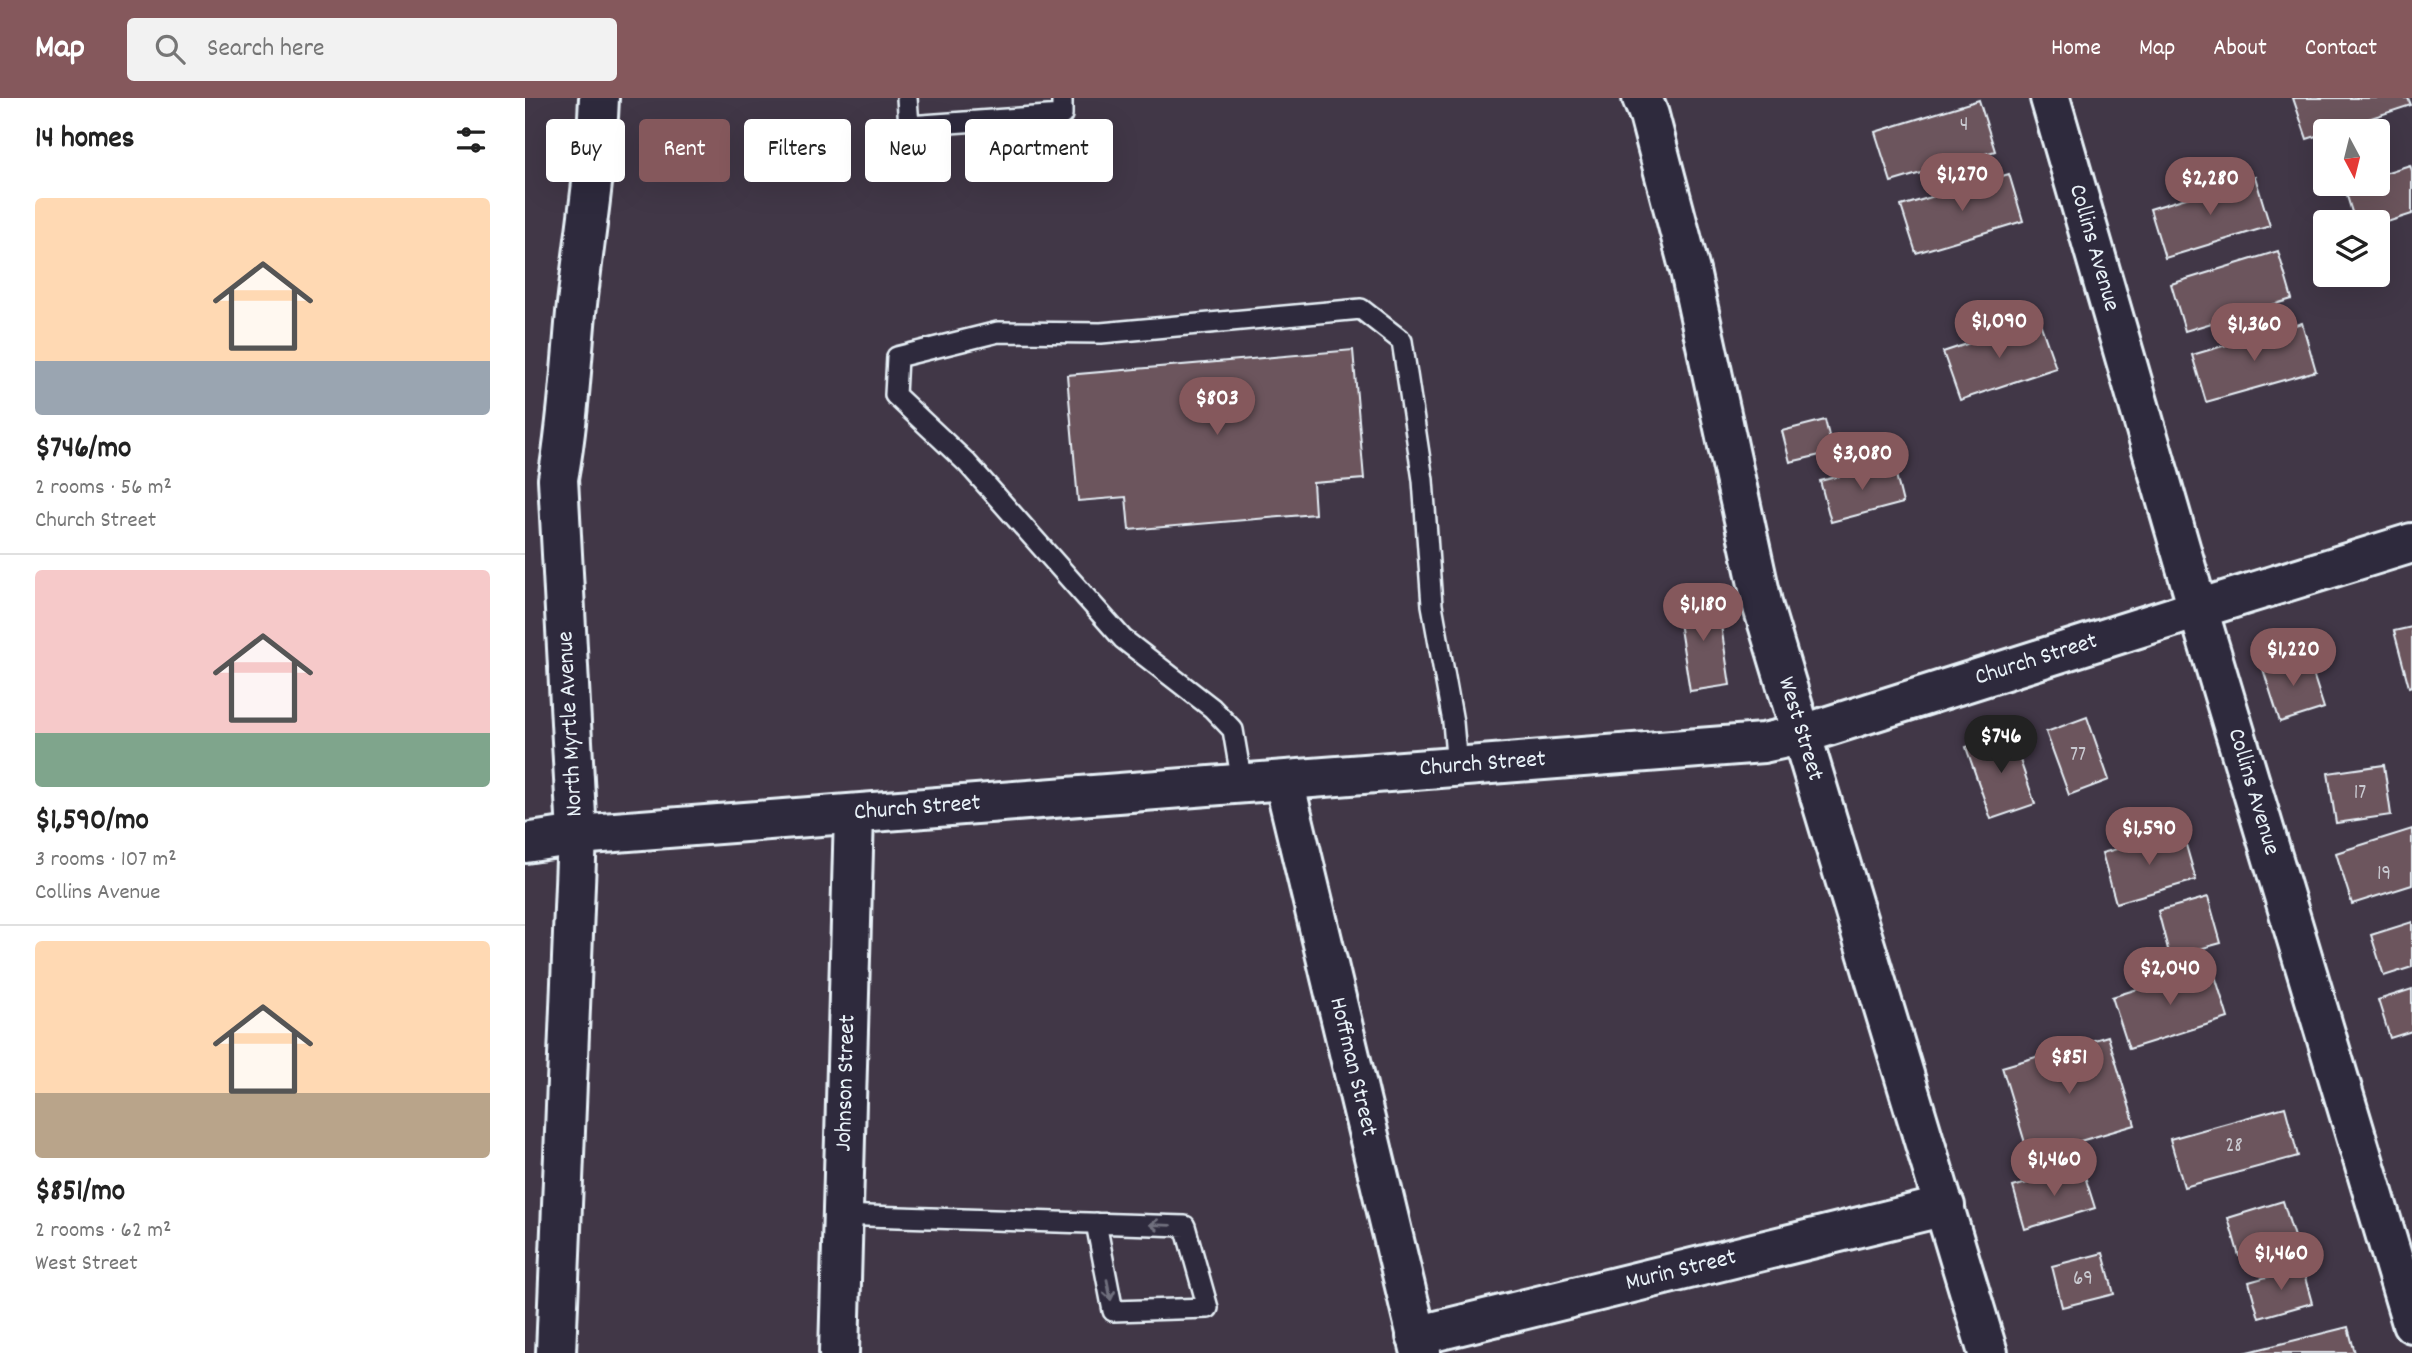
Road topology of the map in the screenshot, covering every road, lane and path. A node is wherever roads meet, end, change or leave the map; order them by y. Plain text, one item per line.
1 (599, 98) edge
2 (907, 98) edge
3 (1062, 98) edge
4 (1642, 98) edge
5 (2050, 98) edge
6 (541, 479) edge
7 (2412, 544) edge
8 (2198, 609) junction
9 (1801, 735) junction
10 (1457, 767) junction
11 (1284, 780) junction
12 (1242, 783) junction
13 (854, 814) junction
14 (576, 835) junction
15 (525, 843) edge
16 (1945, 1206) junction
17 (843, 1216) junction
18 (1096, 1223) junction
19 (2412, 1323) edge
20 (1419, 1344) edge
21 (556, 1353) edge
22 (839, 1353) edge
23 (1988, 1353) edge

1 - 6 street, North Myrtle Avenue
2 - 3 lane
4 - 9 street, West Street
5 - 8 street, Collins Avenue
6 - 14 street, North Myrtle Avenue
7 - 8 street, Church Street
8 - 9 street, Church Street
8 - 19 street, Collins Avenue
9 - 10 street, Church Street
9 - 16 street, West Street
10 - 11 street, Church Street
10 - 12 lane
11 - 12 street, Church Street
11 - 20 street, Hoffman Street
12 - 13 street, Church Street
13 - 14 street, Church Street
13 - 17 street, Johnson Street
14 - 15 street, Church Street
14 - 21 street, North Myrtle Avenue
16 - 20 street, Murin Street
16 - 23 street, West Street
17 - 18 lane
17 - 22 street, Johnson Street
18 -> 18 lane

